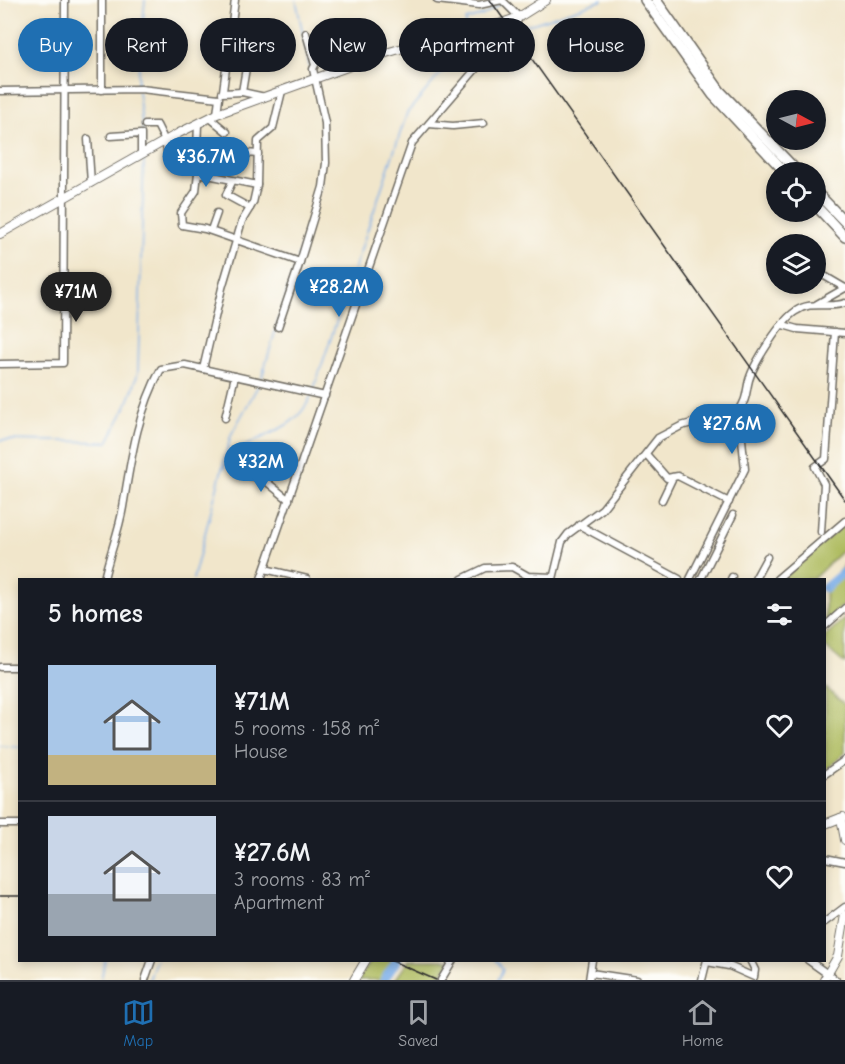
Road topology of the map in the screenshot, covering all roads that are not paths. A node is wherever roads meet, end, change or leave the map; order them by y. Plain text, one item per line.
1 (65, 0) edge
2 (102, 0) edge
3 (234, 0) edge
4 (437, 0) edge
5 (546, 0) edge
6 (645, 0) edge
7 (656, 0) edge
8 (519, 17) junction
9 (306, 33) dead end
10 (245, 72) edge
11 (315, 79) junction
12 (102, 90) junction
13 (0, 91) edge
14 (65, 91) junction
15 (223, 91) junction
16 (282, 91) junction
17 (242, 92) junction
18 (265, 97) junction
19 (219, 98) junction
20 (214, 116) junction
21 (484, 123) dead end
22 (198, 124) junction
23 (429, 124) junction
24 (145, 125) dead end
25 (227, 132) dead end
26 (111, 136) dead end
27 (88, 138) dead end
28 (165, 141) junction
29 (196, 149) junction
30 (141, 154) junction
31 (258, 154) junction
32 (169, 161) dead end
33 (776, 162) edge
34 (788, 162) edge
35 (198, 173) junction
36 (232, 182) junction
37 (91, 183) junction
38 (257, 185) junction
39 (64, 200) junction
40 (826, 202) edge
41 (250, 208) junction
42 (217, 213) dead end
43 (826, 217) edge
44 (845, 222) edge
45 (211, 230) junction
46 (0, 234) edge
47 (845, 237) edge
48 (237, 241) junction
49 (300, 262) junction
50 (826, 277) edge
51 (845, 288) edge
52 (845, 303) edge
53 (816, 305) junction
54 (783, 326) junction
55 (278, 327) dead end
56 (835, 332) junction
57 (845, 333) edge
58 (0, 364) edge
59 (203, 369) junction
60 (235, 376) junction
61 (325, 396) junction
62 (739, 410) junction
63 (225, 418) dead end
64 (646, 454) junction
65 (240, 474) dead end
66 (673, 477) junction
67 (289, 500) junction
68 (662, 500) dead end
69 (729, 501) junction
70 (733, 515) dead end
71 (845, 520) edge
72 (579, 525) junction
73 (821, 532) dead end
74 (767, 556) dead end
75 (265, 569) junction
76 (104, 578) edge
77 (261, 578) edge
78 (303, 578) edge
79 (464, 578) edge
80 (553, 578) edge
81 (677, 578) edge
82 (690, 578) edge
83 (702, 578) edge
84 (756, 578) edge
85 (778, 578) edge
86 (845, 608) edge
87 (826, 625) edge
88 (0, 667) edge
89 (18, 668) edge
90 (845, 760) edge
91 (826, 773) edge
92 (843, 817) edge
93 (0, 824) edge
94 (18, 824) edge
95 (826, 824) edge
96 (845, 840) edge
97 (826, 858) edge
98 (845, 862) edge
99 (845, 907) edge
100 (845, 915) edge
101 (826, 921) edge
102 (151, 962) edge
103 (365, 962) edge
104 (452, 962) edge
105 (592, 962) edge
106 (707, 962) edge
107 (711, 962) edge
108 (751, 962) edge
109 (813, 962) edge
110 (590, 977) edge
111 (826, 977) edge
112 (145, 980) edge
113 (354, 980) edge
114 (441, 980) edge
115 (637, 980) edge
116 (702, 980) edge
117 (836, 980) edge

1 - 14 street
2 - 12 street
3 - 15 street
4 - 8 street
5 - 8 main road
6 - 33 highway
7 - 34 highway
8 - 11 main road
8 - 23 street
9 - 11 street
10 - 17 street
11 - 16 main road
11 - 49 street
12 - 14 street
12 - 19 street
13 - 14 street
14 - 39 street
15 - 17 street
15 - 19 street
16 - 18 main road
16 - 31 street
17 - 18 street
18 - 20 main road
19 - 20 street
20 - 22 main road
20 - 25 street
21 - 23 street
22 - 28 main road
22 - 29 street
23 - 61 street
24 - 28 street
26 - 30 street
27 - 37 street
28 - 30 main road
28 - 32 street
29 - 31 street
29 - 35 street
30 - 37 main road
31 - 38 street
35 - 36 street
35 - 45 street
36 - 38 street
36 - 41 street
37 - 39 main road
38 - 41 street
39 - 46 main road
39 - 58 street
40 - 44 highway
41 - 48 street
42 - 45 street
43 - 47 highway
45 - 48 street
48 - 49 street
48 - 59 street
49 - 55 street
50 - 51 street
51 - 53 street
52 - 53 street
53 - 54 street
54 - 56 street
54 - 62 street
56 - 57 street
56 - 73 street
59 - 60 street
59 - 76 street
60 - 61 street
60 - 63 street
61 - 67 street
62 - 64 street
62 - 69 street
64 - 66 street
64 - 72 street
65 - 67 street
66 - 68 street
66 - 69 street
67 - 75 street
69 - 82 street
70 - 83 street
71 - 85 street
72 - 80 street
72 - 81 street
74 - 84 street
75 - 77 street
75 - 78 street
79 - 80 street
86 - 87 street
88 - 89 street
90 - 91 street
92 - 95 main road
92 - 96 main road
93 - 94 street
97 - 98 street
99 - 101 street
100 - 111 main road
102 - 112 street
103 - 113 main road
104 - 114 street
105 - 110 street
106 - 116 street
107 - 108 street
109 - 111 street
110 - 115 street
111 - 117 street

